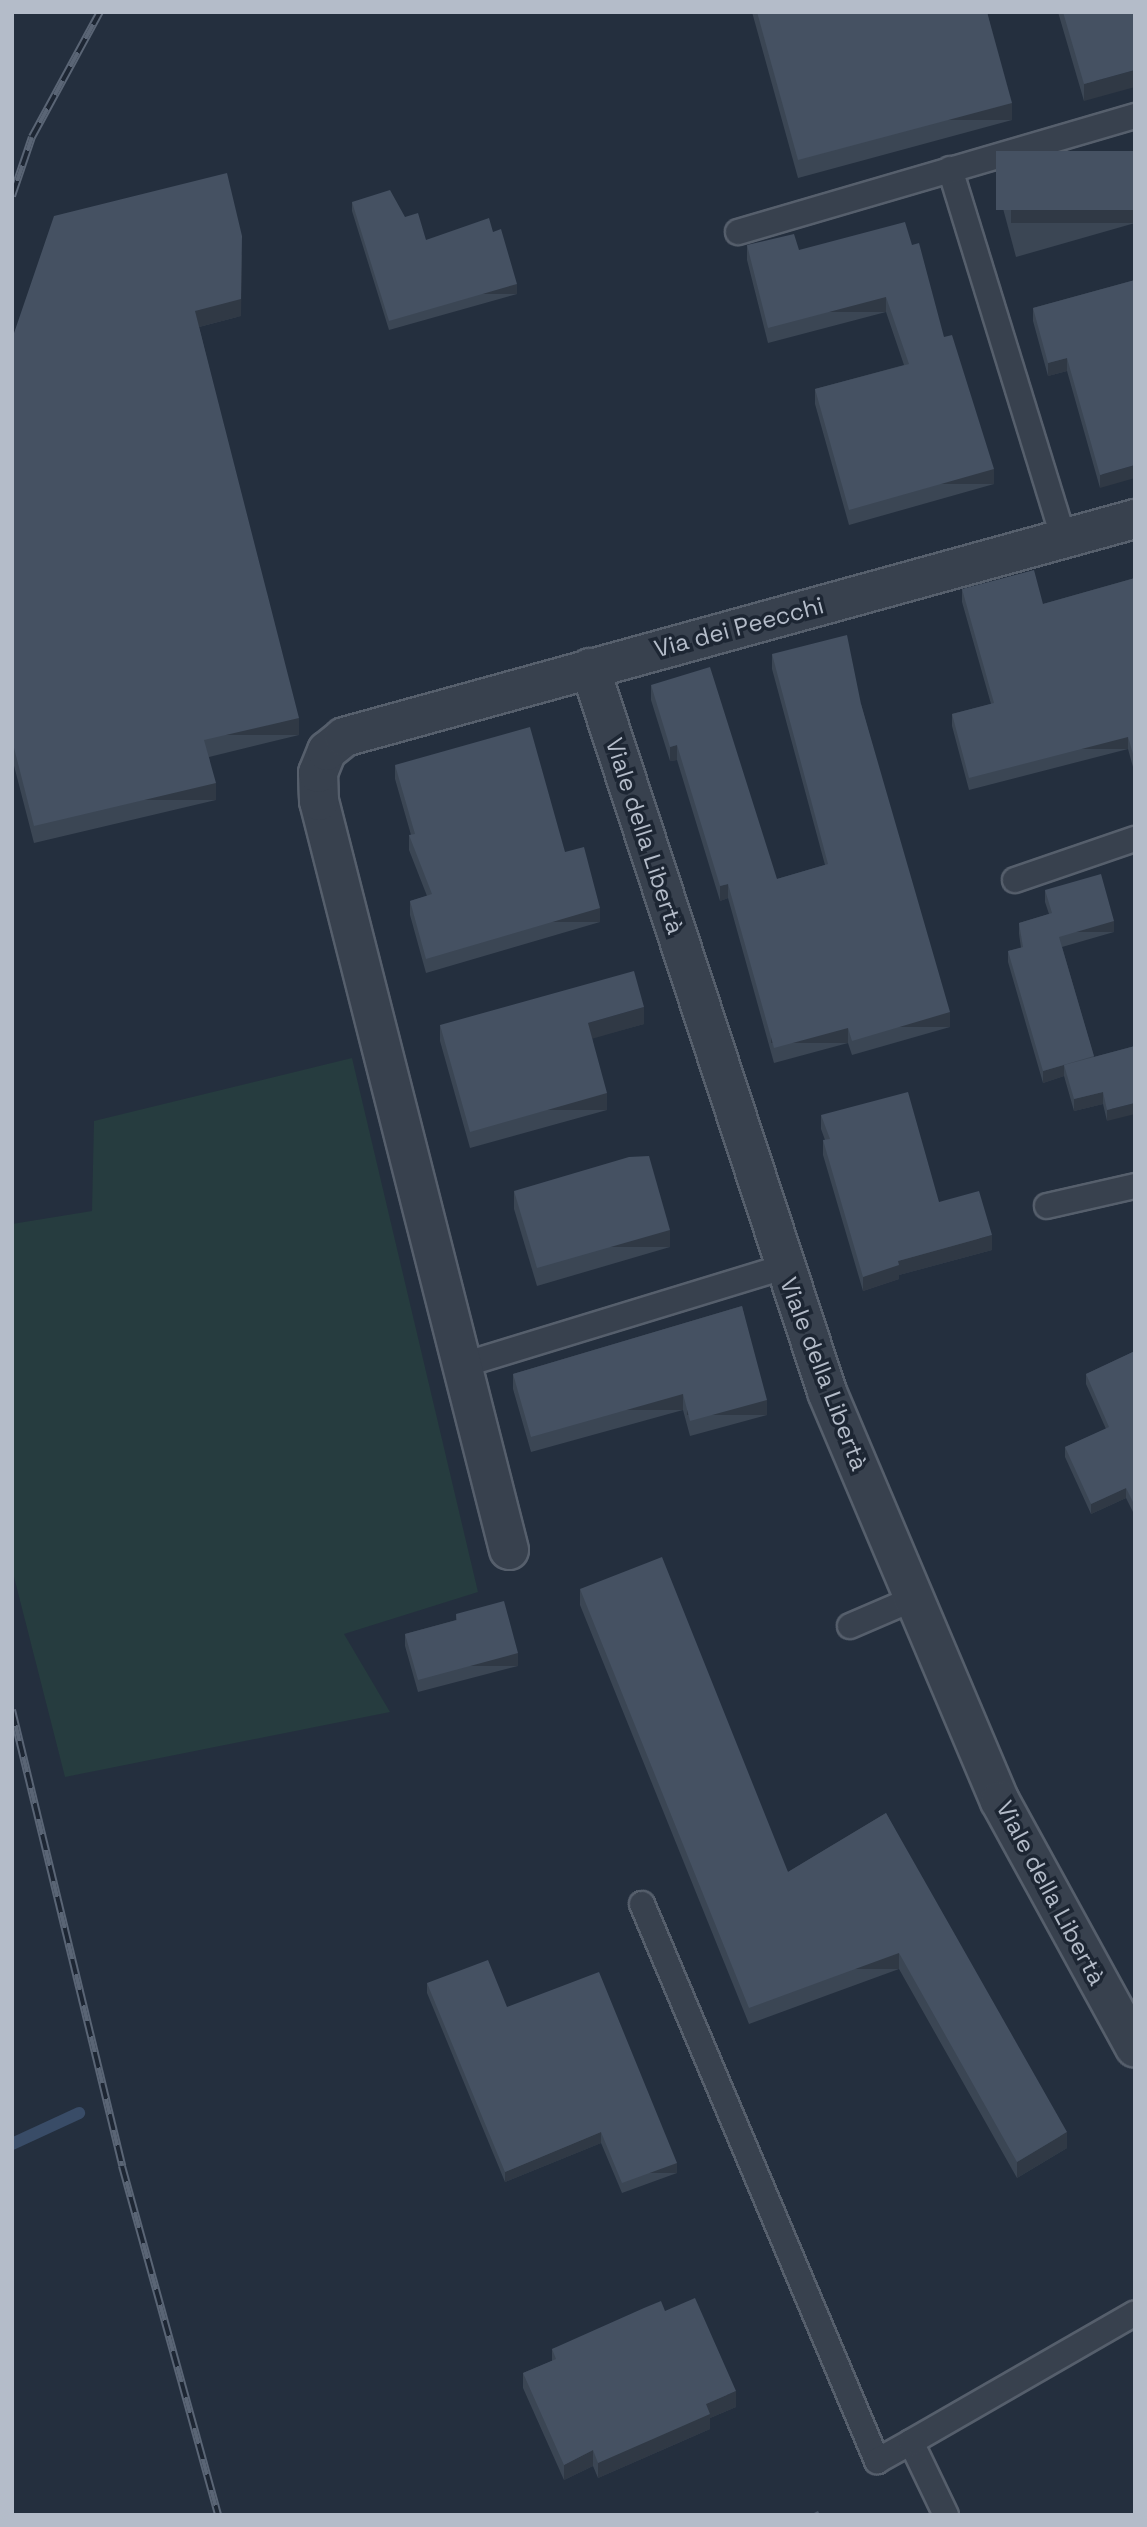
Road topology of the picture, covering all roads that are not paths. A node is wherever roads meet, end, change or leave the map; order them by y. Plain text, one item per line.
1 (1135, 116) edge
2 (950, 169) junction
3 (738, 232) dead end
4 (1135, 519) edge
5 (1064, 539) junction
6 (590, 668) junction
7 (1135, 839) edge
8 (1015, 880) dead end
9 (1135, 1186) edge
10 (1047, 1206) dead end
11 (784, 1267) junction
12 (463, 1365) junction
13 (509, 1550) dead end
14 (913, 1599) junction
15 (850, 1626) dead end
16 (642, 1904) dead end
17 (1135, 2048) edge
18 (1135, 2313) edge
19 (911, 2442) junction
20 (946, 2515) edge

1 - 2 lane
2 - 3 lane
2 - 5 lane
4 - 5 street, Via dei Peecchi
5 - 6 street, Via dei Peecchi
6 - 11 street, Viale della Libertà
6 - 12 street, Via dei Peecchi
7 - 8 lane
9 - 10 lane
11 - 12 lane
11 - 14 street, Viale della Libertà
12 - 13 street
14 - 15 lane
14 - 17 street, Viale della Libertà
16 - 19 lane
18 - 19 lane
19 - 20 lane

